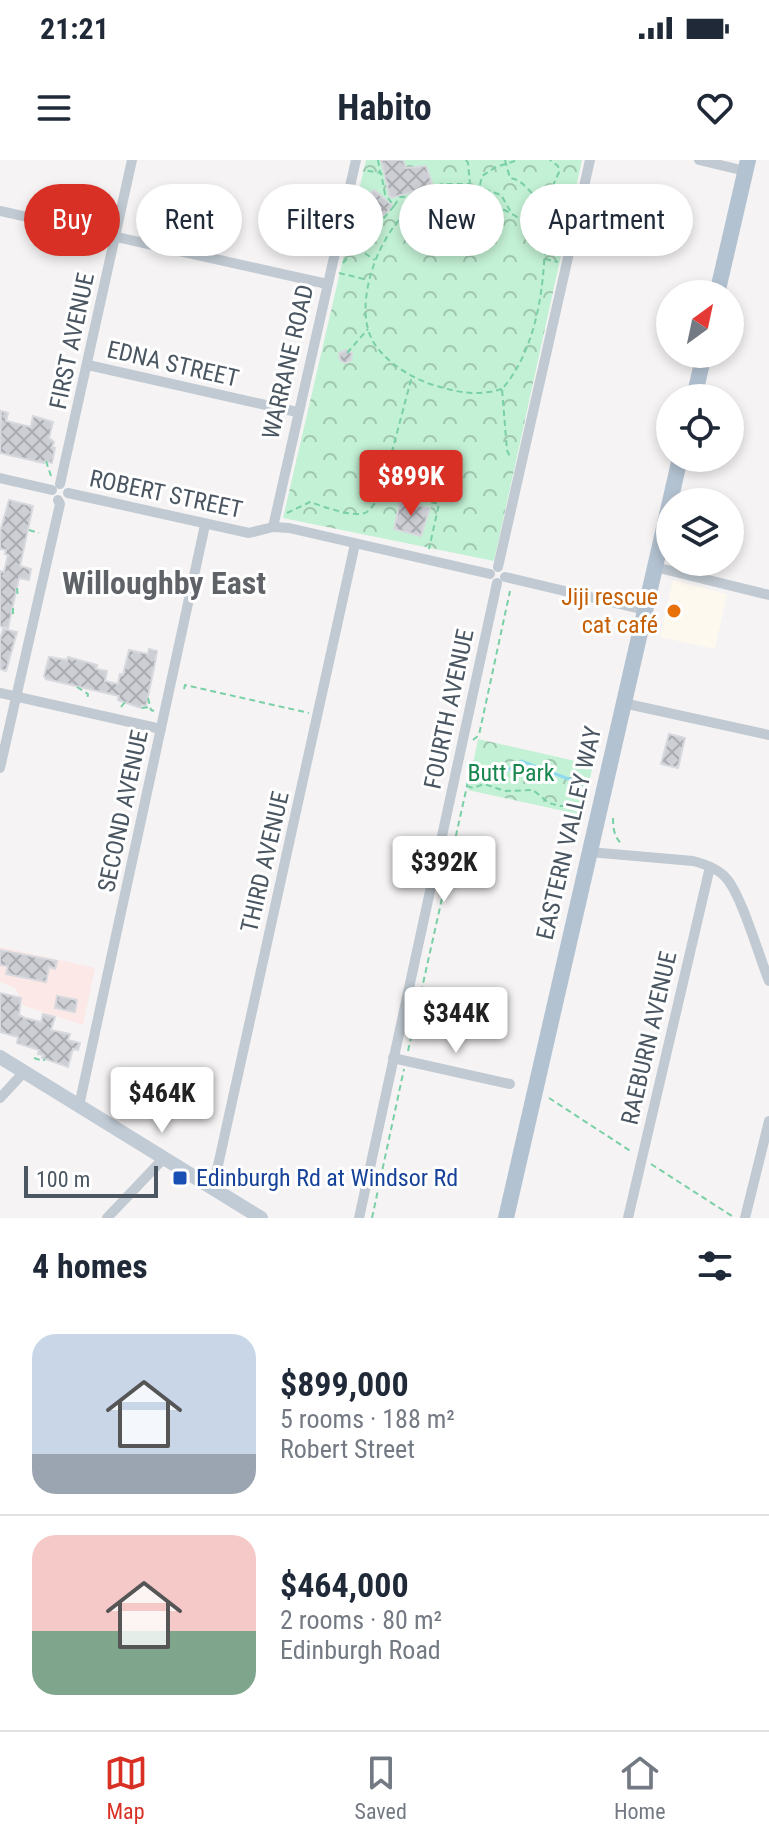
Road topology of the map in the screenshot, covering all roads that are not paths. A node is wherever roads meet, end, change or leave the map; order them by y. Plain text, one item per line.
1 (132, 160) edge
2 (590, 160) edge
3 (699, 160) edge
4 (355, 164) edge
5 (746, 165) edge
6 (0, 211) edge
7 (120, 211) edge
8 (24, 216) edge
9 (120, 238) edge
10 (110, 256) edge
11 (720, 280) edge
12 (327, 284) junction
13 (88, 365) junction
14 (297, 412) junction
15 (677, 472) edge
16 (0, 478) edge
17 (60, 492) junction
18 (205, 525) junction
19 (273, 527) junction
20 (355, 544) junction
21 (655, 567) junction
22 (498, 575) junction
23 (769, 595) edge
24 (645, 610) junction
25 (0, 693) edge
26 (16, 697) junction
27 (623, 703) junction
28 (161, 729) junction
29 (769, 735) edge
30 (0, 768) edge
31 (589, 852) junction
32 (710, 867) junction
33 (769, 981) edge
34 (0, 1057) edge
35 (393, 1058) junction
36 (24, 1072) junction
37 (510, 1084) dead end
38 (0, 1098) edge
39 (79, 1106) junction
40 (769, 1121) edge
41 (164, 1158) junction
42 (213, 1188) junction
43 (107, 1218) edge
44 (261, 1218) edge
45 (359, 1218) edge
46 (506, 1218) edge
47 (628, 1218) edge
48 (745, 1218) edge

1 - 7 street, FIRST AVENUE
2 - 22 street, FOURTH AVENUE
3 - 5 street
4 - 12 street, WARRANE ROAD
5 - 11 main road
6 - 8 street
9 - 12 street
10 - 13 street, FIRST AVENUE
12 - 14 street, WARRANE ROAD
13 - 14 street, EDNA STREET
13 - 17 street, FIRST AVENUE
14 - 19 street, WARRANE ROAD
15 - 21 main road, EASTERN VALLEY WAY
16 - 17 street, ROBERT STREET
17 - 18 street, ROBERT STREET
17 - 26 street, FIRST AVENUE
18 - 19 street, ROBERT STREET
18 - 28 street, SECOND AVENUE
19 - 20 street, ROBERT STREET
20 - 22 street, ROBERT STREET
20 - 42 street, THIRD AVENUE
21 - 23 street
21 - 24 main road, EASTERN VALLEY WAY
22 - 24 street, ROBERT STREET
22 - 35 street, FOURTH AVENUE
24 - 27 main road, EASTERN VALLEY WAY
25 - 26 street
26 - 28 street
26 - 30 street, FIRST AVENUE
27 - 29 street
27 - 31 main road, EASTERN VALLEY WAY
28 - 39 street, SECOND AVENUE
31 - 32 street
31 - 46 main road, EASTERN VALLEY WAY
32 - 33 street
32 - 47 street, RAEBURN AVENUE
34 - 36 main road
35 - 37 street
35 - 45 street, FOURTH AVENUE
36 - 38 street
36 - 39 main road
39 - 41 main road
40 - 48 street
41 - 42 main road
41 - 43 street
42 - 44 main road

